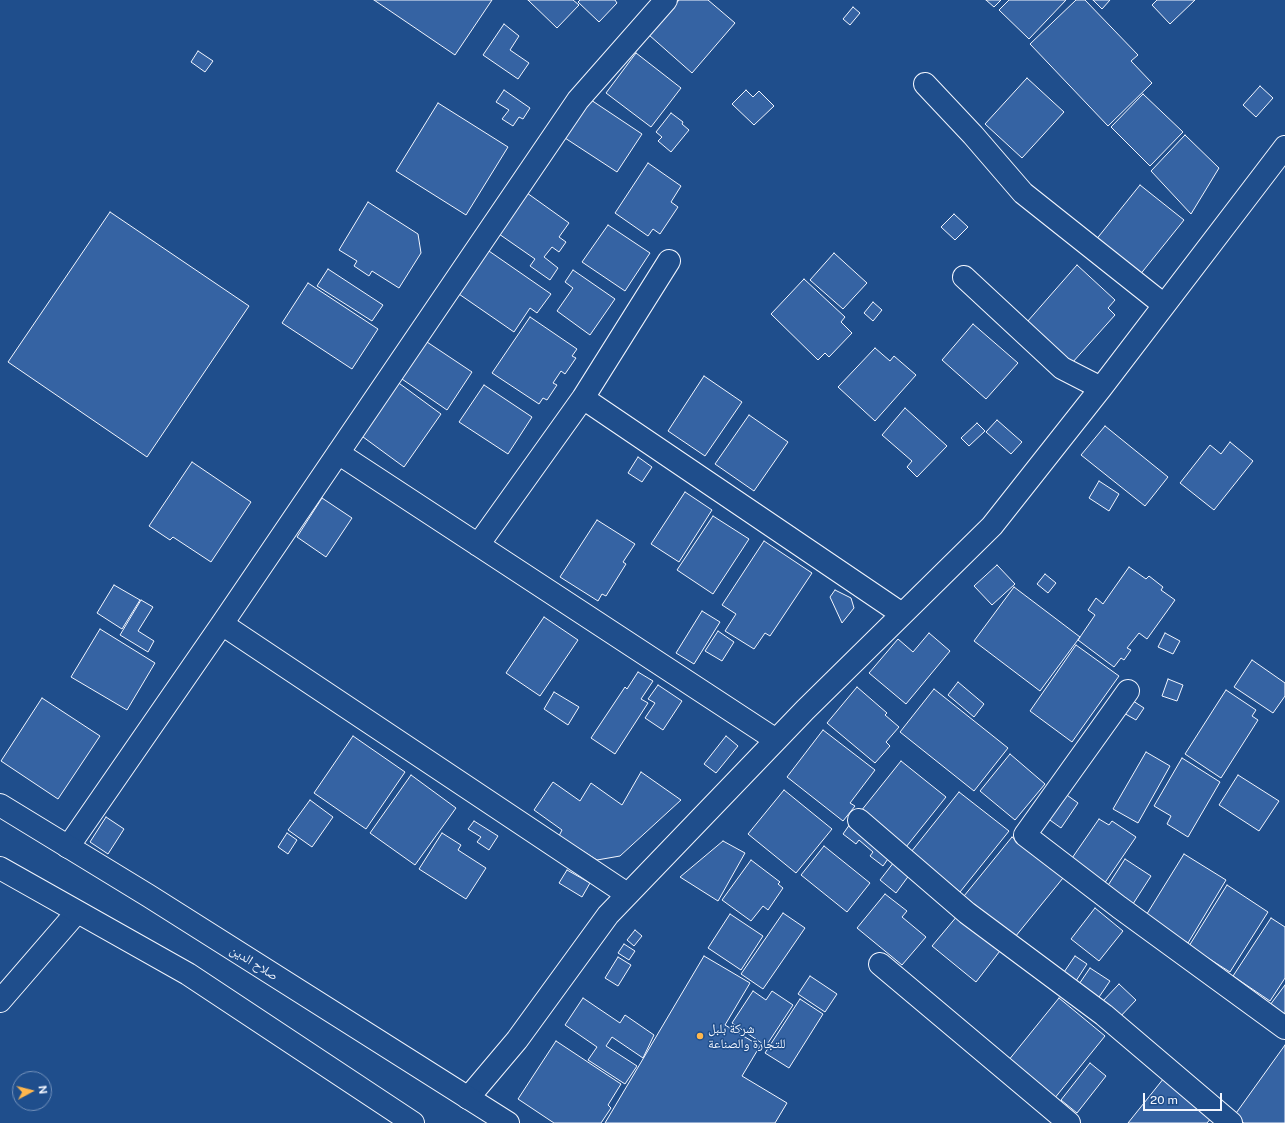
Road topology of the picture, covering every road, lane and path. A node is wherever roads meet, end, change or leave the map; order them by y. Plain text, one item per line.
1 (666, 0) edge
2 (925, 84) dead end
3 (1285, 147) edge
4 (669, 261) dead end
5 (964, 278) dead end
6 (1164, 305) junction
7 (1101, 388) junction
8 (583, 398) junction
9 (338, 453) junction
10 (478, 545) junction
11 (902, 614) junction
12 (222, 624) junction
13 (1128, 691) dead end
14 (776, 740) junction
15 (0, 804) edge
16 (859, 820) dead end
17 (68, 847) junction
18 (0, 868) edge
19 (628, 894) junction
20 (77, 912) junction
21 (880, 964) dead end
22 (0, 1001) edge
23 (1285, 1028) edge
24 (468, 1098) junction
25 (413, 1123) edge
26 (508, 1123) edge
27 (1069, 1123) edge
28 (1231, 1123) edge

1 - 9 main road
2 - 6 main road
3 - 6 main road
4 - 8 main road
5 - 7 main road
6 - 7 main road
7 - 11 main road
8 - 10 main road
8 - 11 main road
9 - 10 main road
9 - 12 main road
10 - 14 main road
11 - 14 main road
12 - 17 main road
12 - 19 main road
13 - 23 main road
14 - 19 main road
15 - 17 main road, صلاح الدين
16 - 28 main road
17 - 24 main road, صلاح الدين
18 - 20 main road
19 - 24 main road
20 - 22 main road
20 - 25 main road
21 - 27 main road
24 - 26 main road, صلاح الدين

